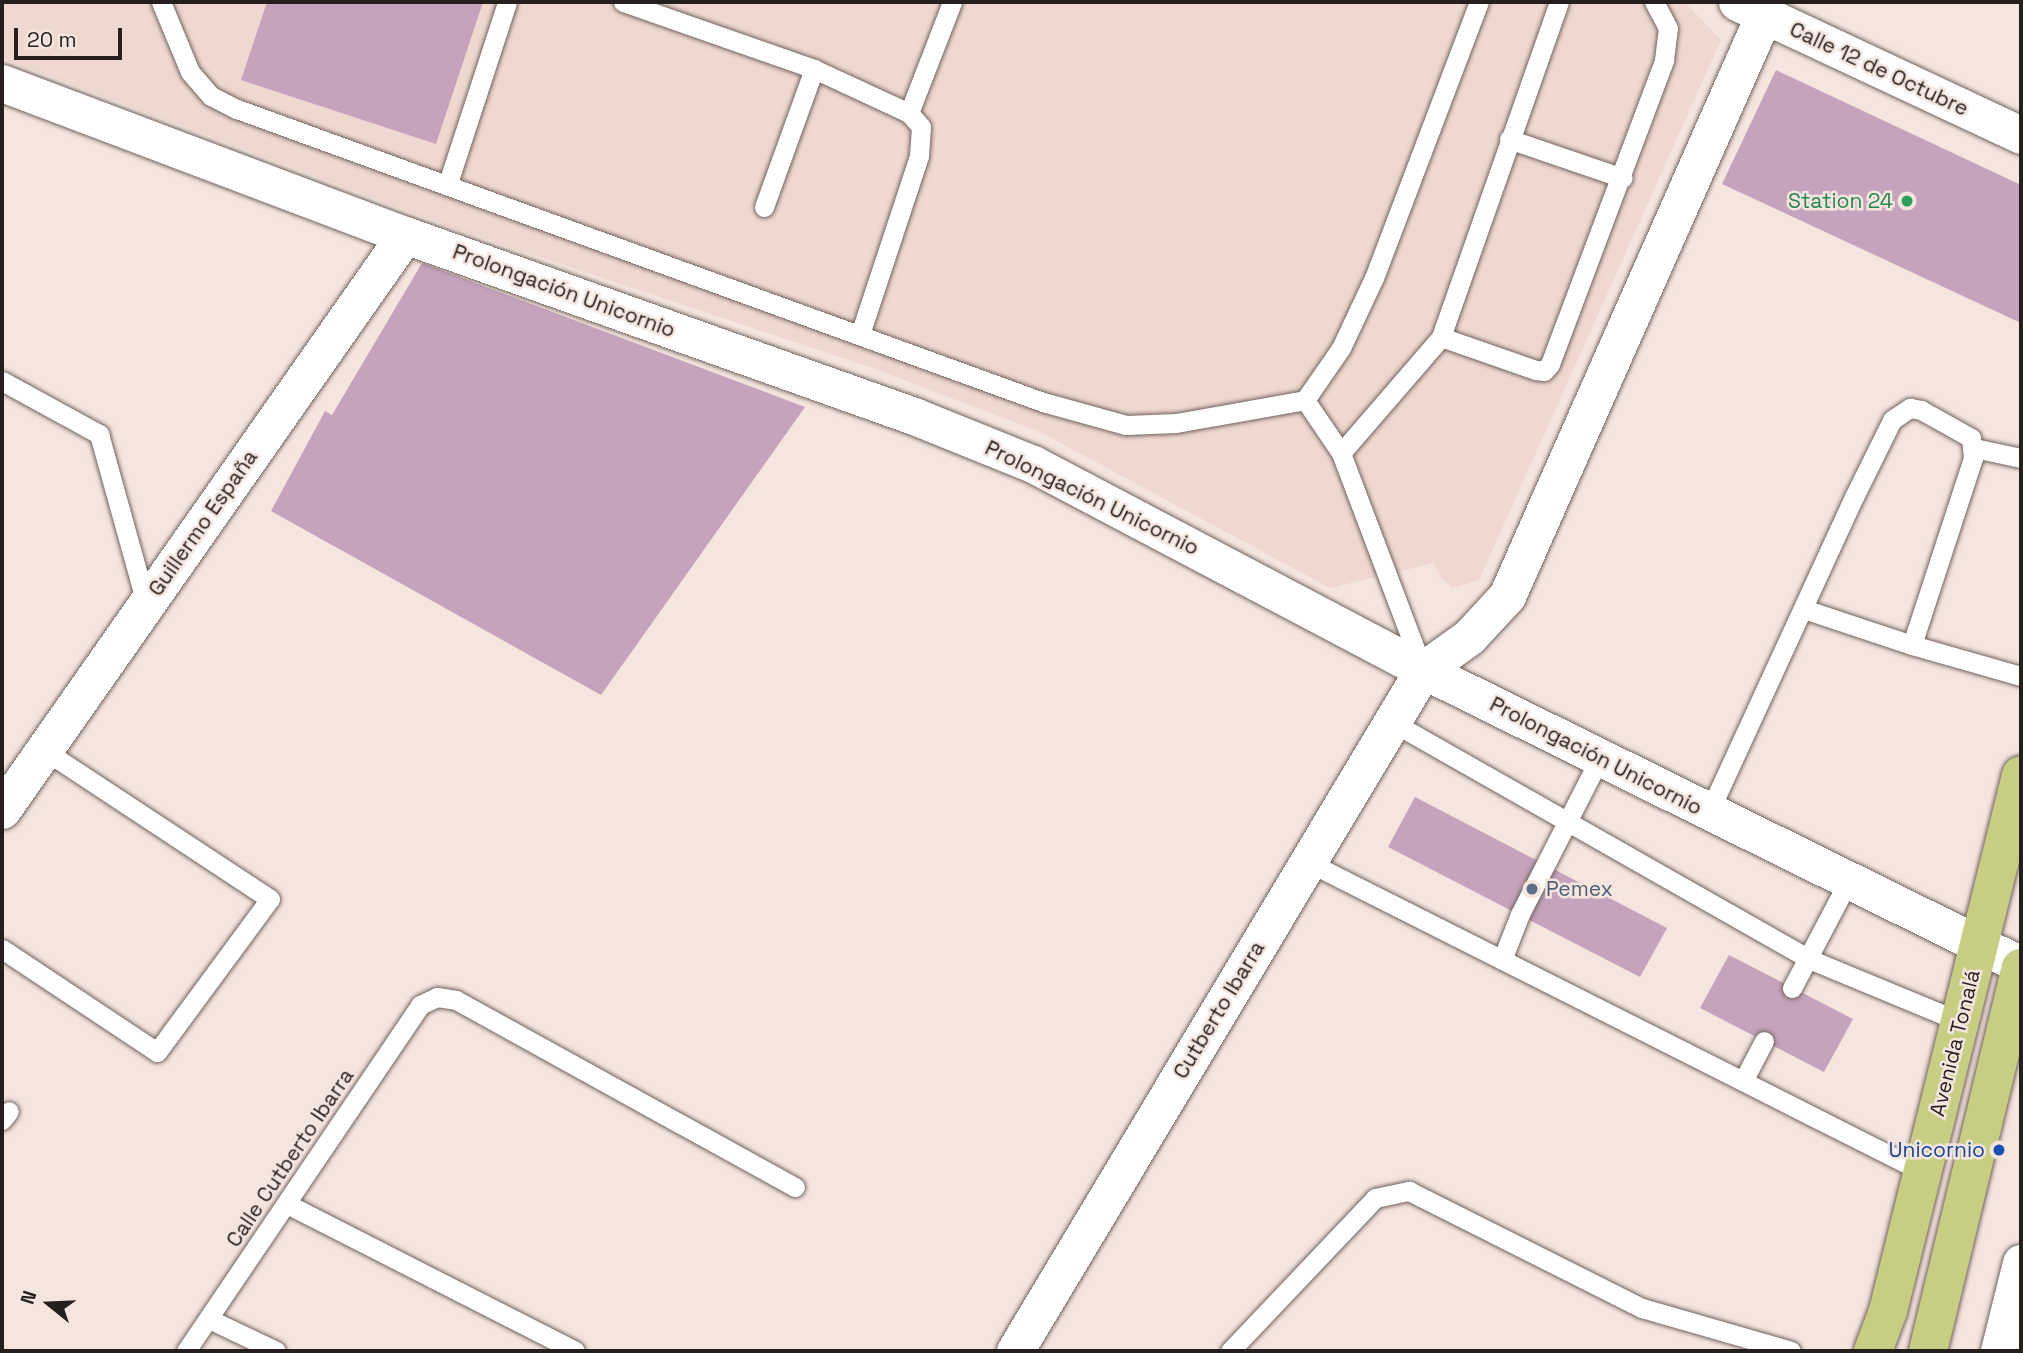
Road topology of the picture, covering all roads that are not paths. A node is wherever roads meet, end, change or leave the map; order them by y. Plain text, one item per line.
1 (161, 2) edge
2 (507, 2) edge
3 (623, 2) edge
4 (952, 2) edge
5 (1479, 2) edge
6 (1559, 2) edge
7 (1654, 2) edge
8 (1750, 9) edge
9 (814, 69) junction
10 (2, 83) edge
11 (909, 113) junction
12 (2021, 135) edge
13 (1509, 139) junction
14 (1623, 178) junction
15 (448, 183) junction
16 (764, 206) dead end
17 (405, 235) junction
18 (860, 334) junction
19 (1441, 337) junction
20 (2, 381) edge
21 (1304, 400) junction
22 (1974, 448) junction
23 (1341, 453) junction
24 (2021, 458) edge
25 (146, 603) junction
26 (1804, 609) junction
27 (1912, 645) junction
28 (1423, 670) junction
29 (2021, 676) edge
30 (1392, 722) junction
31 (44, 750) junction
32 (1600, 758) junction
33 (2021, 775) edge
34 (2, 810) edge
35 (1709, 812) junction
36 (1566, 824) junction
37 (1308, 862) junction
38 (1848, 882) junction
39 (1979, 947) junction
40 (2, 949) edge
41 (1809, 959) junction
42 (1502, 960) junction
43 (2021, 966) edge
44 (1792, 988) dead end
45 (1961, 1022) junction
46 (1764, 1041) dead end
47 (1743, 1081) junction
48 (1923, 1172) junction
49 (795, 1186) dead end
50 (287, 1204) junction
51 (2021, 1263) edge
52 (2016, 1313) edge
53 (209, 1319) junction
54 (186, 1351) edge
55 (276, 1351) edge
56 (575, 1351) edge
57 (1015, 1351) edge
58 (1230, 1351) edge
59 (1791, 1351) edge
60 (1873, 1351) edge
61 (1928, 1351) edge
62 (1999, 1351) edge

1 - 15 lane
2 - 15 lane
3 - 9 lane
4 - 11 lane
5 - 21 lane
6 - 13 lane
7 - 14 lane
8 - 12 street, Calle 12 de Octubre
8 - 28 street
9 - 11 lane
9 - 16 lane
10 - 17 street, Prolongación Unicornio
11 - 18 lane
13 - 14 lane
13 - 19 lane
14 - 19 lane
15 - 18 lane
17 - 25 street, Guillermo España
17 - 28 street, Prolongación Unicornio
18 - 21 lane
19 - 23 lane
20 - 25 lane
21 - 23 lane
22 - 24 lane
22 - 26 lane
22 - 27 lane
23 - 28 lane
25 - 31 street, Guillermo España
26 - 27 lane
26 - 35 lane
27 - 29 lane
28 - 30 street, Cutberto Ibarra
28 - 32 street, Prolongación Unicornio
30 - 36 lane
30 - 37 street, Cutberto Ibarra
31 - 34 street, Guillermo España
31 - 40 lane
32 - 35 street, Prolongación Unicornio
32 - 36 lane
33 - 39 main road, Avenida Tonalá
35 - 38 street, Prolongación Unicornio
36 - 41 lane
36 - 42 lane
37 - 42 lane
37 - 57 street, Cutberto Ibarra
38 - 39 street, Prolongación Unicornio
38 - 41 lane
39 - 43 street, Prolongación Unicornio
39 - 45 main road, Avenida Tonalá
41 - 44 lane
41 - 45 lane
42 - 47 lane
43 - 61 main road
45 - 48 main road, Avenida Tonalá
46 - 47 lane
47 - 48 lane
48 - 60 main road, Avenida Tonalá
49 - 50 lane, Calle Cutberto Ibarra
50 - 53 lane, Calle Cutberto Ibarra
50 - 56 lane
51 - 52 street
52 - 62 street
53 - 54 lane, Calle Cutberto Ibarra
53 - 55 lane
58 - 59 lane

